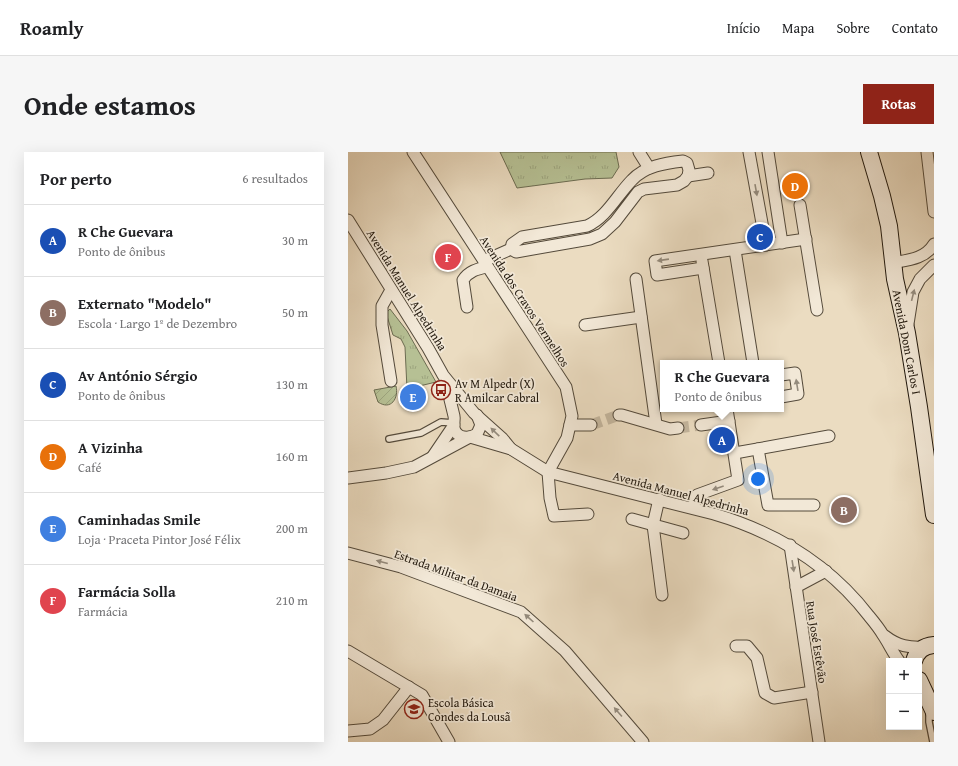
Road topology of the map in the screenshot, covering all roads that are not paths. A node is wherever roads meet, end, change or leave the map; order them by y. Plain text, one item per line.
1 (413, 152) edge
2 (639, 152) edge
3 (750, 152) edge
4 (768, 152) edge
5 (869, 152) edge
6 (927, 152) edge
7 (649, 168) junction
8 (708, 173) dead end
9 (688, 176) junction
10 (800, 205) dead end
11 (934, 212) edge
12 (350, 227) edge
13 (806, 239) junction
14 (782, 243) junction
15 (934, 244) edge
16 (766, 245) junction
17 (511, 249) junction
18 (735, 250) junction
19 (701, 255) junction
20 (892, 263) junction
21 (486, 264) junction
22 (934, 265) edge
23 (703, 268) junction
24 (636, 279) dead end
25 (391, 290) junction
26 (467, 307) dead end
27 (817, 310) dead end
28 (641, 317) junction
29 (585, 326) dead end
30 (907, 333) junction
31 (718, 360) edge
32 (753, 360) edge
33 (443, 375) junction
34 (784, 375) edge
35 (391, 381) dead end
36 (784, 396) edge
37 (728, 412) edge
38 (476, 414) junction
39 (619, 415) tunnel mouth
40 (729, 421) junction
41 (454, 422) junction
42 (656, 424) junction
43 (570, 425) junction
44 (591, 425) tunnel mouth
45 (701, 425) tunnel mouth
46 (678, 428) tunnel mouth
47 (829, 436) dead end
48 (469, 438) junction
49 (390, 439) dead end
50 (511, 449) junction
51 (758, 449) junction
52 (735, 453) junction
53 (433, 456) junction
54 (548, 472) junction
55 (348, 478) edge
56 (659, 499) junction
57 (814, 505) dead end
58 (694, 508) junction
59 (588, 514) dead end
60 (934, 515) edge
61 (632, 519) dead end
62 (653, 525) junction
63 (683, 533) dead end
64 (790, 545) junction
65 (348, 553) edge
66 (826, 572) junction
67 (796, 587) junction
68 (662, 595) dead end
69 (883, 634) junction
70 (930, 643) edge
71 (736, 646) dead end
72 (348, 651) edge
73 (898, 658) edge
74 (915, 658) edge
75 (922, 681) edge
76 (922, 685) edge
77 (934, 685) edge
78 (409, 687) junction
79 (812, 692) junction
80 (932, 707) edge
81 (348, 731) edge
82 (450, 742) edge
83 (643, 742) edge
84 (819, 742) edge
85 (933, 742) edge

1 - 21 street, Avenida dos Cravos Vermelhos
2 - 7 street
3 -> 16 street
4 - 14 street
5 - 20 street, Avenida Dom Carlos I
6 - 11 street
7 - 9 street
7 - 17 street
8 - 9 street
9 - 17 street
10 - 13 street
12 - 25 street, Avenida Manuel Alpedrinha
13 - 14 street
13 - 27 street
14 - 16 street
15 - 20 street
16 - 18 street
17 - 21 street
18 - 19 street
18 - 32 street
19 - 23 street
19 -> 23 street
20 - 30 street, Avenida Dom Carlos I
21 - 26 street
21 - 43 street, Avenida dos Cravos Vermelhos
30 -> 22 street
23 - 31 street
24 - 28 street
25 - 33 street, Avenida Manuel Alpedrinha
25 - 35 street
28 - 29 street
28 - 42 street
30 - 60 street, Avenida Dom Carlos I
33 - 38 street, Avenida Manuel Alpedrinha
33 - 41 street, Avenida Manuel Alpedrinha
36 -> 34 street
37 - 40 street
38 - 41 street
38 - 48 street
50 -> 38 street, Avenida Manuel Alpedrinha
39 - 42 street
40 - 45 street
40 - 52 street
41 - 48 street, Avenida Manuel Alpedrinha
41 - 49 lane
41 - 53 street
42 - 46 street
43 - 44 street
43 - 54 street, Avenida dos Cravos Vermelhos
47 - 51 street
48 - 50 street, Avenida Manuel Alpedrinha
48 - 53 street
50 - 54 street, Avenida Manuel Alpedrinha
51 - 52 street
51 - 57 street
52 -> 58 street
53 - 55 street
54 - 56 street, Avenida Manuel Alpedrinha
54 - 59 street
56 - 58 street, Avenida Manuel Alpedrinha
56 - 62 street
58 - 64 street, Avenida Manuel Alpedrinha
61 - 62 street
62 - 63 street
62 - 68 street
64 - 66 street, Avenida Manuel Alpedrinha
64 -> 67 street, Rua José Estêvão
83 -> 65 street, Estrada Militar da Damaia
66 - 67 street
66 - 69 street, Avenida Manuel Alpedrinha
67 - 79 street, Rua José Estêvão
69 - 70 street, Avenida Manuel Alpedrinha
69 - 73 street, Avenida Manuel Alpedrinha
70 - 74 street
71 - 79 street
72 - 78 street
75 - 77 street
76 - 80 street
78 - 81 street
78 - 82 street
79 - 84 street, Rua José Estêvão
80 - 85 lane

